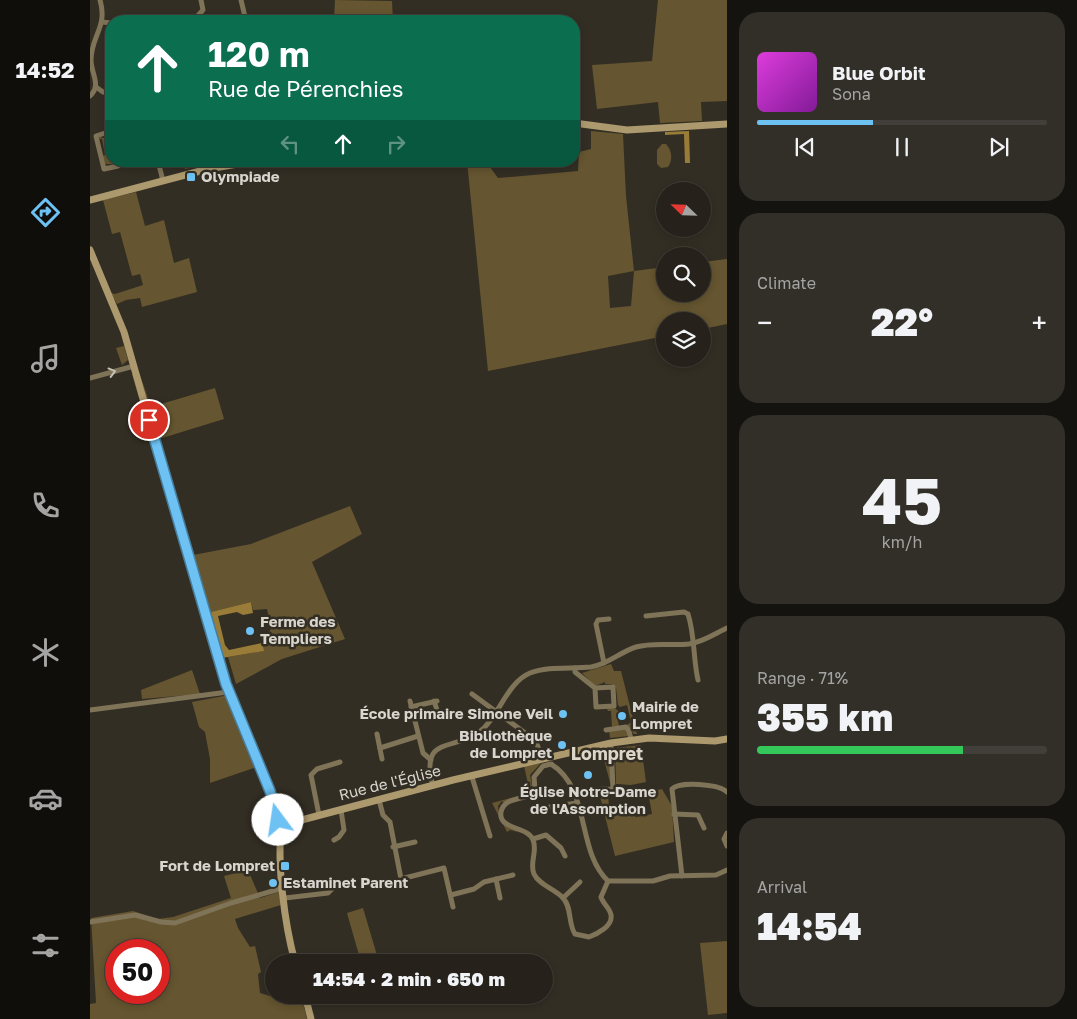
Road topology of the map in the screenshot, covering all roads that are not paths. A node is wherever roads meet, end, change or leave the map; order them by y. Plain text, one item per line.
1 (100, 0) edge
2 (201, 0) edge
3 (241, 0) edge
4 (198, 15) edge
5 (245, 15) edge
6 (102, 22) junction
7 (105, 22) edge
8 (96, 87) junction
9 (103, 92) dead end
10 (90, 96) edge
11 (580, 124) edge
12 (727, 124) edge
13 (105, 134) edge
14 (110, 167) edge
15 (160, 167) edge
16 (220, 167) edge
17 (163, 181) junction
18 (91, 199) edge
19 (90, 250) edge
20 (134, 366) junction
21 (90, 377) edge
22 (646, 616) dead end
23 (610, 618) dead end
24 (727, 628) edge
25 (694, 643) junction
26 (604, 663) junction
27 (575, 668) junction
28 (698, 680) dead end
29 (595, 688) junction
30 (228, 692) junction
31 (472, 694) dead end
32 (90, 710) edge
33 (437, 710) dead end
34 (496, 712) junction
35 (606, 730) dead end
36 (376, 734) dead end
37 (418, 736) junction
38 (631, 739) junction
39 (727, 739) edge
40 (611, 743) junction
41 (380, 748) junction
42 (382, 758) dead end
43 (431, 760) junction
44 (543, 761) junction
45 (340, 762) dead end
46 (472, 776) junction
47 (433, 786) junction
48 (575, 790) junction
49 (727, 792) edge
50 (379, 800) junction
51 (577, 803) junction
52 (550, 807) dead end
53 (341, 810) junction
54 (674, 814) junction
55 (319, 815) junction
56 (277, 826) junction
57 (704, 828) dead end
58 (727, 833) edge
59 (490, 836) dead end
60 (533, 839) junction
61 (334, 840) dead end
62 (415, 842) dead end
63 (727, 846) edge
64 (393, 847) junction
65 (566, 856) dead end
66 (727, 870) edge
67 (513, 875) dead end
68 (682, 876) junction
69 (496, 879) junction
70 (608, 881) junction
71 (580, 882) dead end
72 (284, 888) junction
73 (333, 888) dead end
74 (451, 895) junction
75 (285, 898) junction
76 (500, 898) dead end
77 (563, 898) junction
78 (453, 907) dead end
79 (90, 922) edge
80 (294, 954) edge
81 (307, 1004) edge
82 (311, 1019) edge

1 - 6 street
2 - 4 street
3 - 5 street
6 - 7 street
6 - 8 street
8 - 9 street
8 - 10 street
11 - 12 main road
13 - 14 street
15 - 17 street
16 - 17 main road
17 - 18 main road
19 - 20 main road
21 -> 20 street
20 - 30 main road
22 - 25 street
23 - 26 street
24 - 25 street
25 - 26 street
25 - 28 street
26 - 27 street
27 - 29 street
27 - 34 street
29 - 29 street
30 - 32 street
30 - 56 main road
31 - 34 street
33 - 37 street
34 - 43 street
34 - 44 street
35 - 38 street
36 - 41 street
37 - 41 street
37 - 43 street
38 - 39 main road, Rue de l'Église
38 - 40 main road, Rue de l'Église
40 - 44 main road, Rue de l'Église
40 - 48 street
41 - 42 street
43 - 47 street
44 - 46 main road, Rue de l'Église
44 - 48 street
44 - 60 street
45 - 55 street
46 - 47 main road, Rue de l'Église
46 - 59 street
47 - 50 main road, Rue de l'Église
48 - 51 street
49 - 54 street
50 - 53 main road, Rue de l'Église
50 - 64 street
51 - 52 street
51 - 70 street
53 - 55 main road, Rue de l'Église
53 - 61 street
54 - 57 street
54 - 68 street
55 - 56 main road, Rue de l'Église
56 - 72 main road
58 - 63 street
60 - 65 street
60 - 77 street
62 - 64 street
64 - 74 street
66 - 68 street
67 - 69 street
68 - 70 street
69 - 74 street
69 - 76 street
70 - 77 street
71 - 77 street
72 - 75 main road
72 - 79 street
73 - 75 street
74 - 78 street
75 - 80 main road
81 - 82 main road

